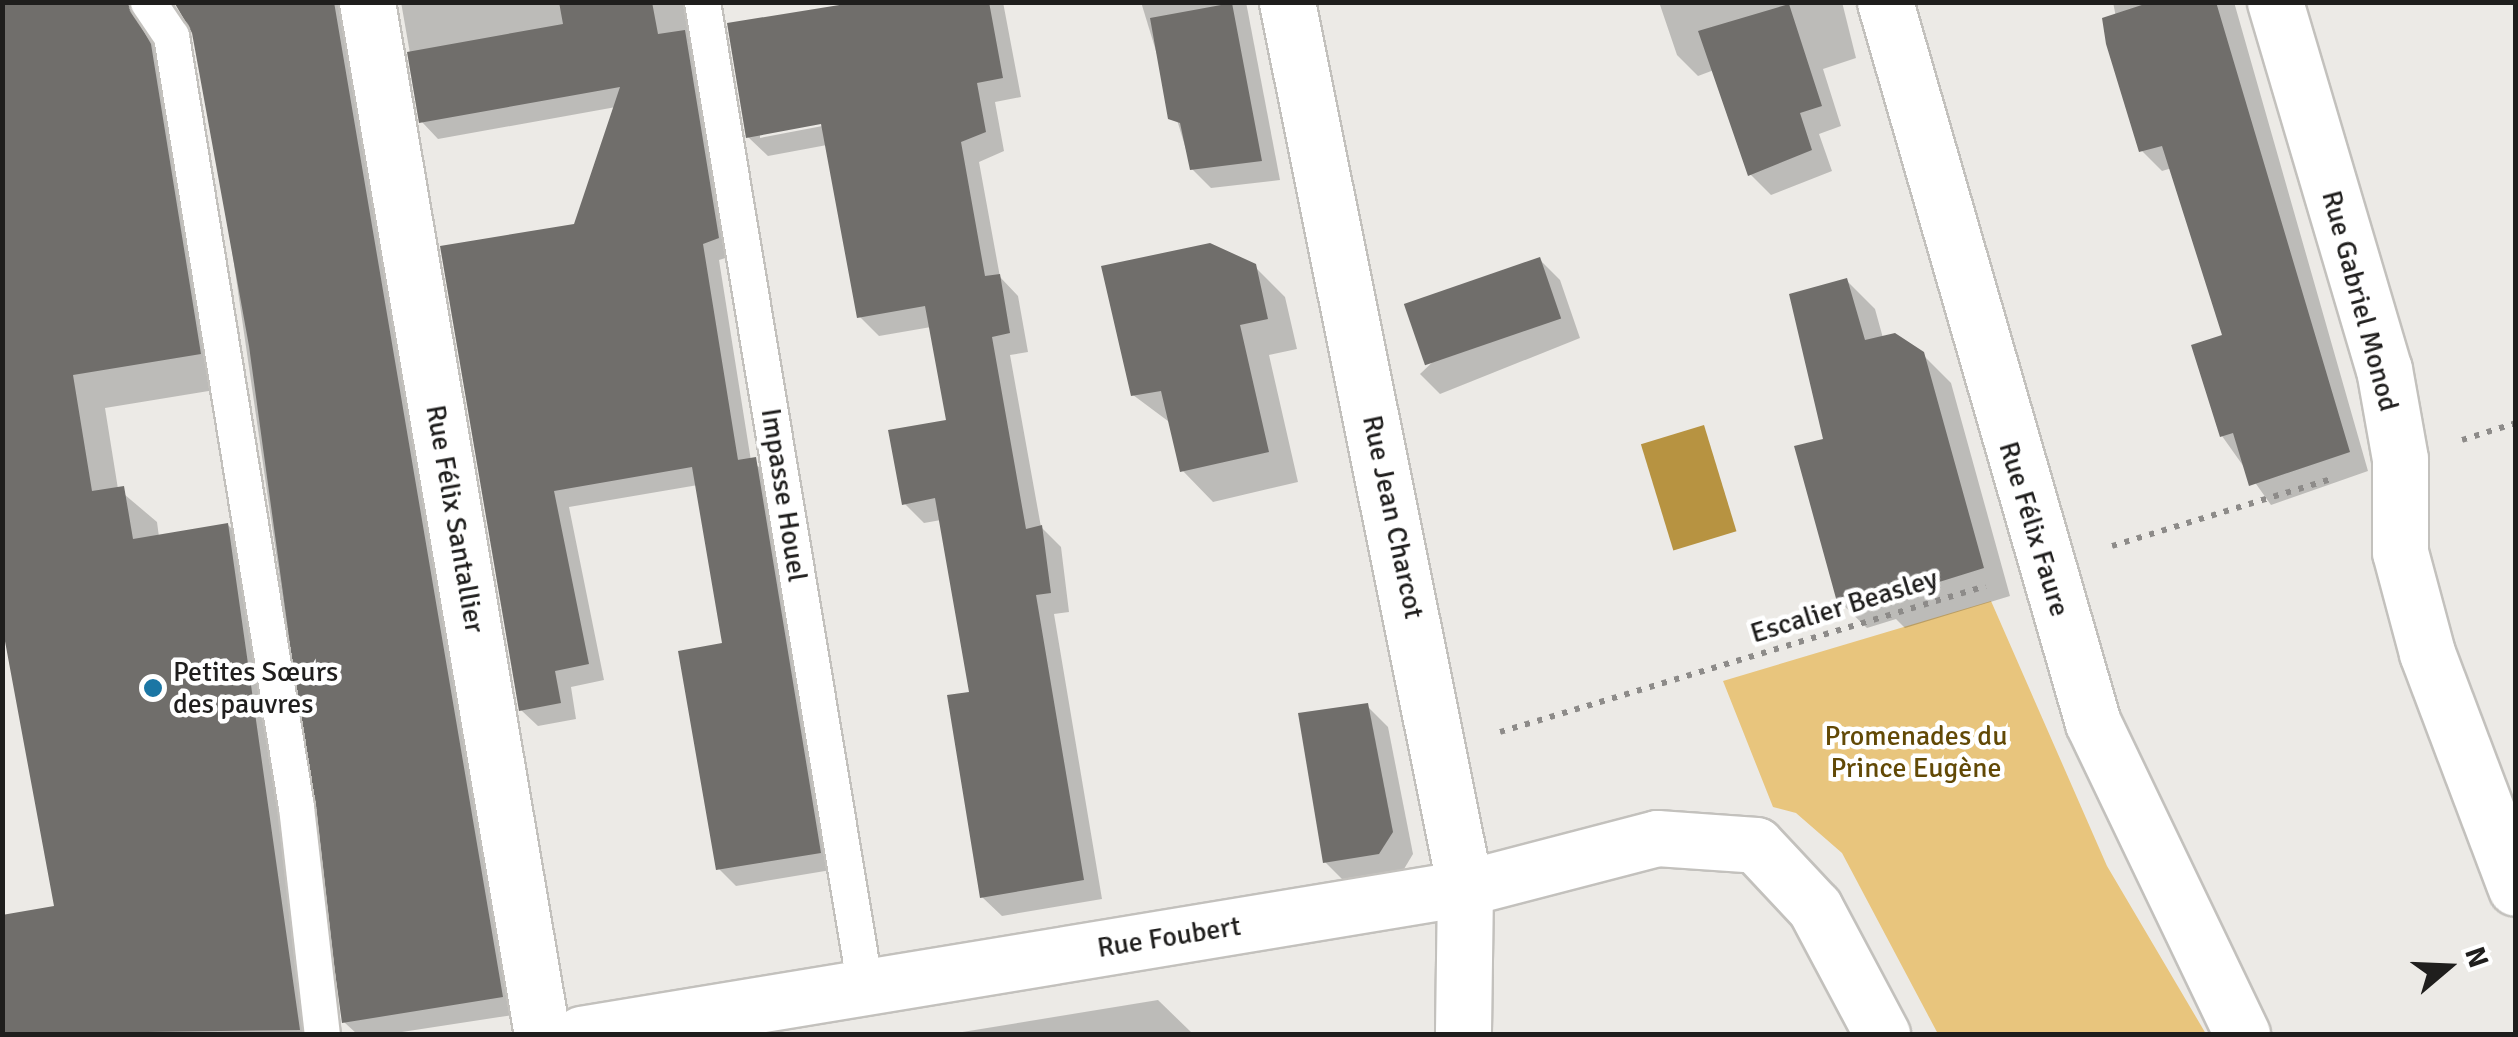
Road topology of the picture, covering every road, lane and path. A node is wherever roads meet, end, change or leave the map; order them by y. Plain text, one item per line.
1 (148, 2) edge
2 (367, 2) edge
3 (702, 2) edge
4 (1287, 2) edge
5 (1885, 2) edge
6 (2275, 2) edge
7 (2516, 424) edge
8 (2472, 437) dead end
9 (2337, 478) dead end
10 (2106, 548) dead end
11 (1975, 589) dead end
12 (1441, 749) junction
13 (1466, 888) junction
14 (2516, 888) edge
15 (865, 988) junction
16 (322, 1034) edge
17 (542, 1034) edge
18 (581, 1034) edge
19 (1463, 1034) edge
20 (1882, 1034) edge
21 (2242, 1034) edge

1 - 16 lane
2 - 17 street, Rue Félix Santallier
3 - 15 lane, Impasse Houel
4 - 12 street, Rue Jean Charcot
5 - 21 street, Rue Félix Faure
6 - 14 street, Rue Gabriel Monod
7 - 8 path
9 - 10 path
11 - 12 path, Escalier Beasley
12 - 13 street, Rue Jean Charcot
13 - 15 street, Rue Foubert
13 - 19 street, Rue Jean Charcot
13 - 20 street, Rue Foubert
15 - 18 street, Rue Foubert

